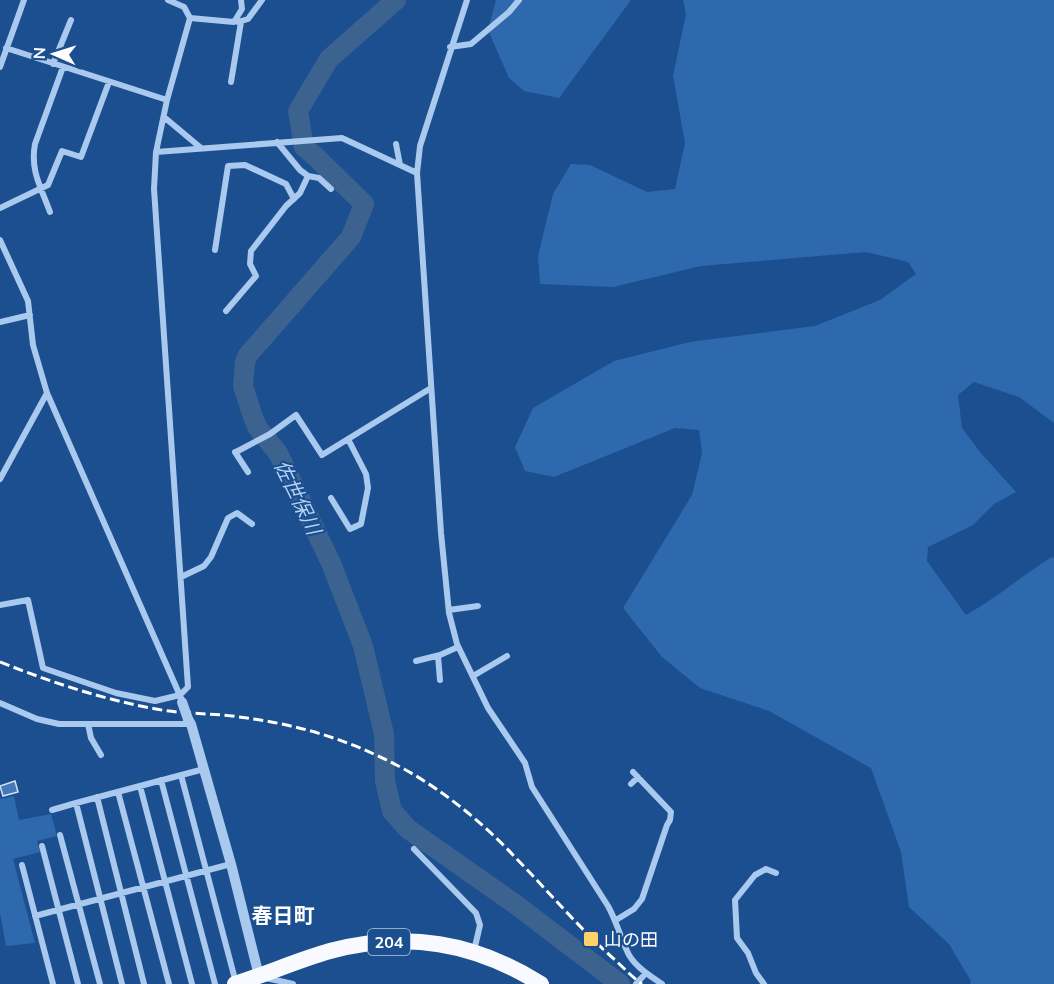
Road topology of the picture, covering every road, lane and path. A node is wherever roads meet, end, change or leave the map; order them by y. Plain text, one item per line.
1 (24, 0) edge
2 (168, 0) edge
3 (241, 0) edge
4 (262, 0) edge
5 (467, 0) edge
6 (519, 0) edge
7 (190, 18) junction
8 (71, 20) dead end
9 (234, 22) junction
10 (242, 22) junction
11 (450, 47) junction
12 (6, 48) junction
13 (1, 63) edge
14 (53, 64) junction
15 (63, 67) junction
16 (109, 82) junction
17 (231, 82) dead end
18 (167, 100) junction
19 (164, 117) junction
20 (277, 142) junction
21 (396, 144) dead end
22 (201, 148) junction
23 (156, 152) junction
24 (400, 165) junction
25 (417, 173) junction
26 (308, 176) junction
27 (42, 189) junction
28 (331, 189) dead end
29 (294, 199) junction
30 (0, 208) edge
31 (50, 212) dead end
32 (0, 240) edge
33 (214, 250) dead end
34 (226, 311) dead end
35 (30, 315) junction
36 (0, 322) edge
37 (432, 388) junction
38 (47, 393) junction
39 (348, 439) junction
40 (248, 472) dead end
41 (0, 479) edge
42 (331, 498) dead end
43 (252, 524) dead end
44 (181, 577) junction
45 (0, 605) edge
46 (478, 606) dead end
47 (449, 610) junction
48 (458, 647) junction
49 (498, 652) dead end
50 (438, 656) junction
51 (416, 662) dead end
52 (473, 676) junction
53 (440, 680) dead end
54 (181, 698) junction
55 (0, 703) edge
56 (189, 721) junction
57 (88, 724) junction
58 (100, 755) dead end
59 (204, 769) junction
60 (182, 775) junction
61 (160, 780) junction
62 (631, 784) dead end
63 (140, 786) junction
64 (118, 792) junction
65 (97, 797) junction
66 (76, 803) junction
67 (52, 810) dead end
68 (60, 835) dead end
69 (42, 846) dead end
70 (414, 849) dead end
71 (231, 864) junction
72 (22, 865) dead end
73 (206, 870) junction
74 (776, 873) dead end
75 (185, 876) junction
76 (165, 881) junction
77 (143, 887) junction
78 (121, 893) junction
79 (100, 898) junction
80 (78, 904) junction
81 (59, 909) junction
82 (35, 916) junction
83 (616, 920) junction
84 (474, 952) junction
85 (646, 973) junction
86 (259, 976) junction
87 (53, 984) edge
88 (78, 984) edge
89 (100, 984) edge
90 (122, 984) edge
91 (144, 984) edge
92 (169, 984) edge
93 (192, 984) edge
94 (215, 984) edge
95 (235, 984) edge
96 (293, 984) edge
97 (541, 984) edge
98 (636, 984) edge
99 (662, 984) edge
100 (764, 984) edge

1 - 12 street
2 - 7 street
3 - 9 street
4 - 10 street
5 - 11 street
6 - 11 street
7 - 9 street
7 - 18 street
8 - 14 street
9 - 10 street
10 - 17 street
11 - 25 street
12 - 13 street
12 - 14 street
14 - 15 street
15 - 16 street
15 - 27 street
16 - 18 street
16 - 27 street
18 - 19 street
19 - 22 street
19 - 23 street
20 - 22 street
20 - 24 street
20 - 26 street
21 - 24 street
22 - 23 street
23 - 44 street
24 - 25 street
25 - 37 street
26 - 28 street
26 - 29 street
27 - 30 street
27 - 31 street
29 - 33 street
29 - 34 street
32 - 35 street
35 - 36 street
35 - 38 street
37 - 39 street
37 - 47 street
38 - 41 street
38 - 54 street
39 - 40 street
39 - 42 street
43 - 44 street
44 - 54 street
45 - 54 street
46 - 47 street
47 - 48 street
48 - 50 street
48 - 52 street
49 - 52 street
50 - 51 street
50 - 53 street
52 - 83 street
54 - 56 street, bridge
55 - 57 street
56 - 57 street
56 - 59 street
57 - 58 street
59 - 60 street
59 - 71 street
60 - 61 street
60 - 73 street
61 - 63 street
61 - 75 street
62 - 83 street
63 - 64 street
63 - 76 street
64 - 65 street
64 - 77 street
65 - 66 street
65 - 78 street
66 - 67 street
66 - 79 street
68 - 80 street
69 - 81 street
70 - 84 street
71 - 73 street
71 - 86 street
72 - 82 street
73 - 75 street
73 - 95 street
74 - 100 street
75 - 76 street
75 - 94 street
76 - 77 street
76 - 93 street
77 - 78 street
77 - 92 street
78 - 79 street
78 - 91 street
79 - 80 street
79 - 90 street
80 - 81 street
80 - 89 street
81 - 82 street
81 - 88 street
82 - 87 street
83 - 85 street
84 - 86 highway, 204
84 - 97 highway, 204
85 - 98 street
85 - 99 street
86 - 95 highway, 204
86 - 96 street

